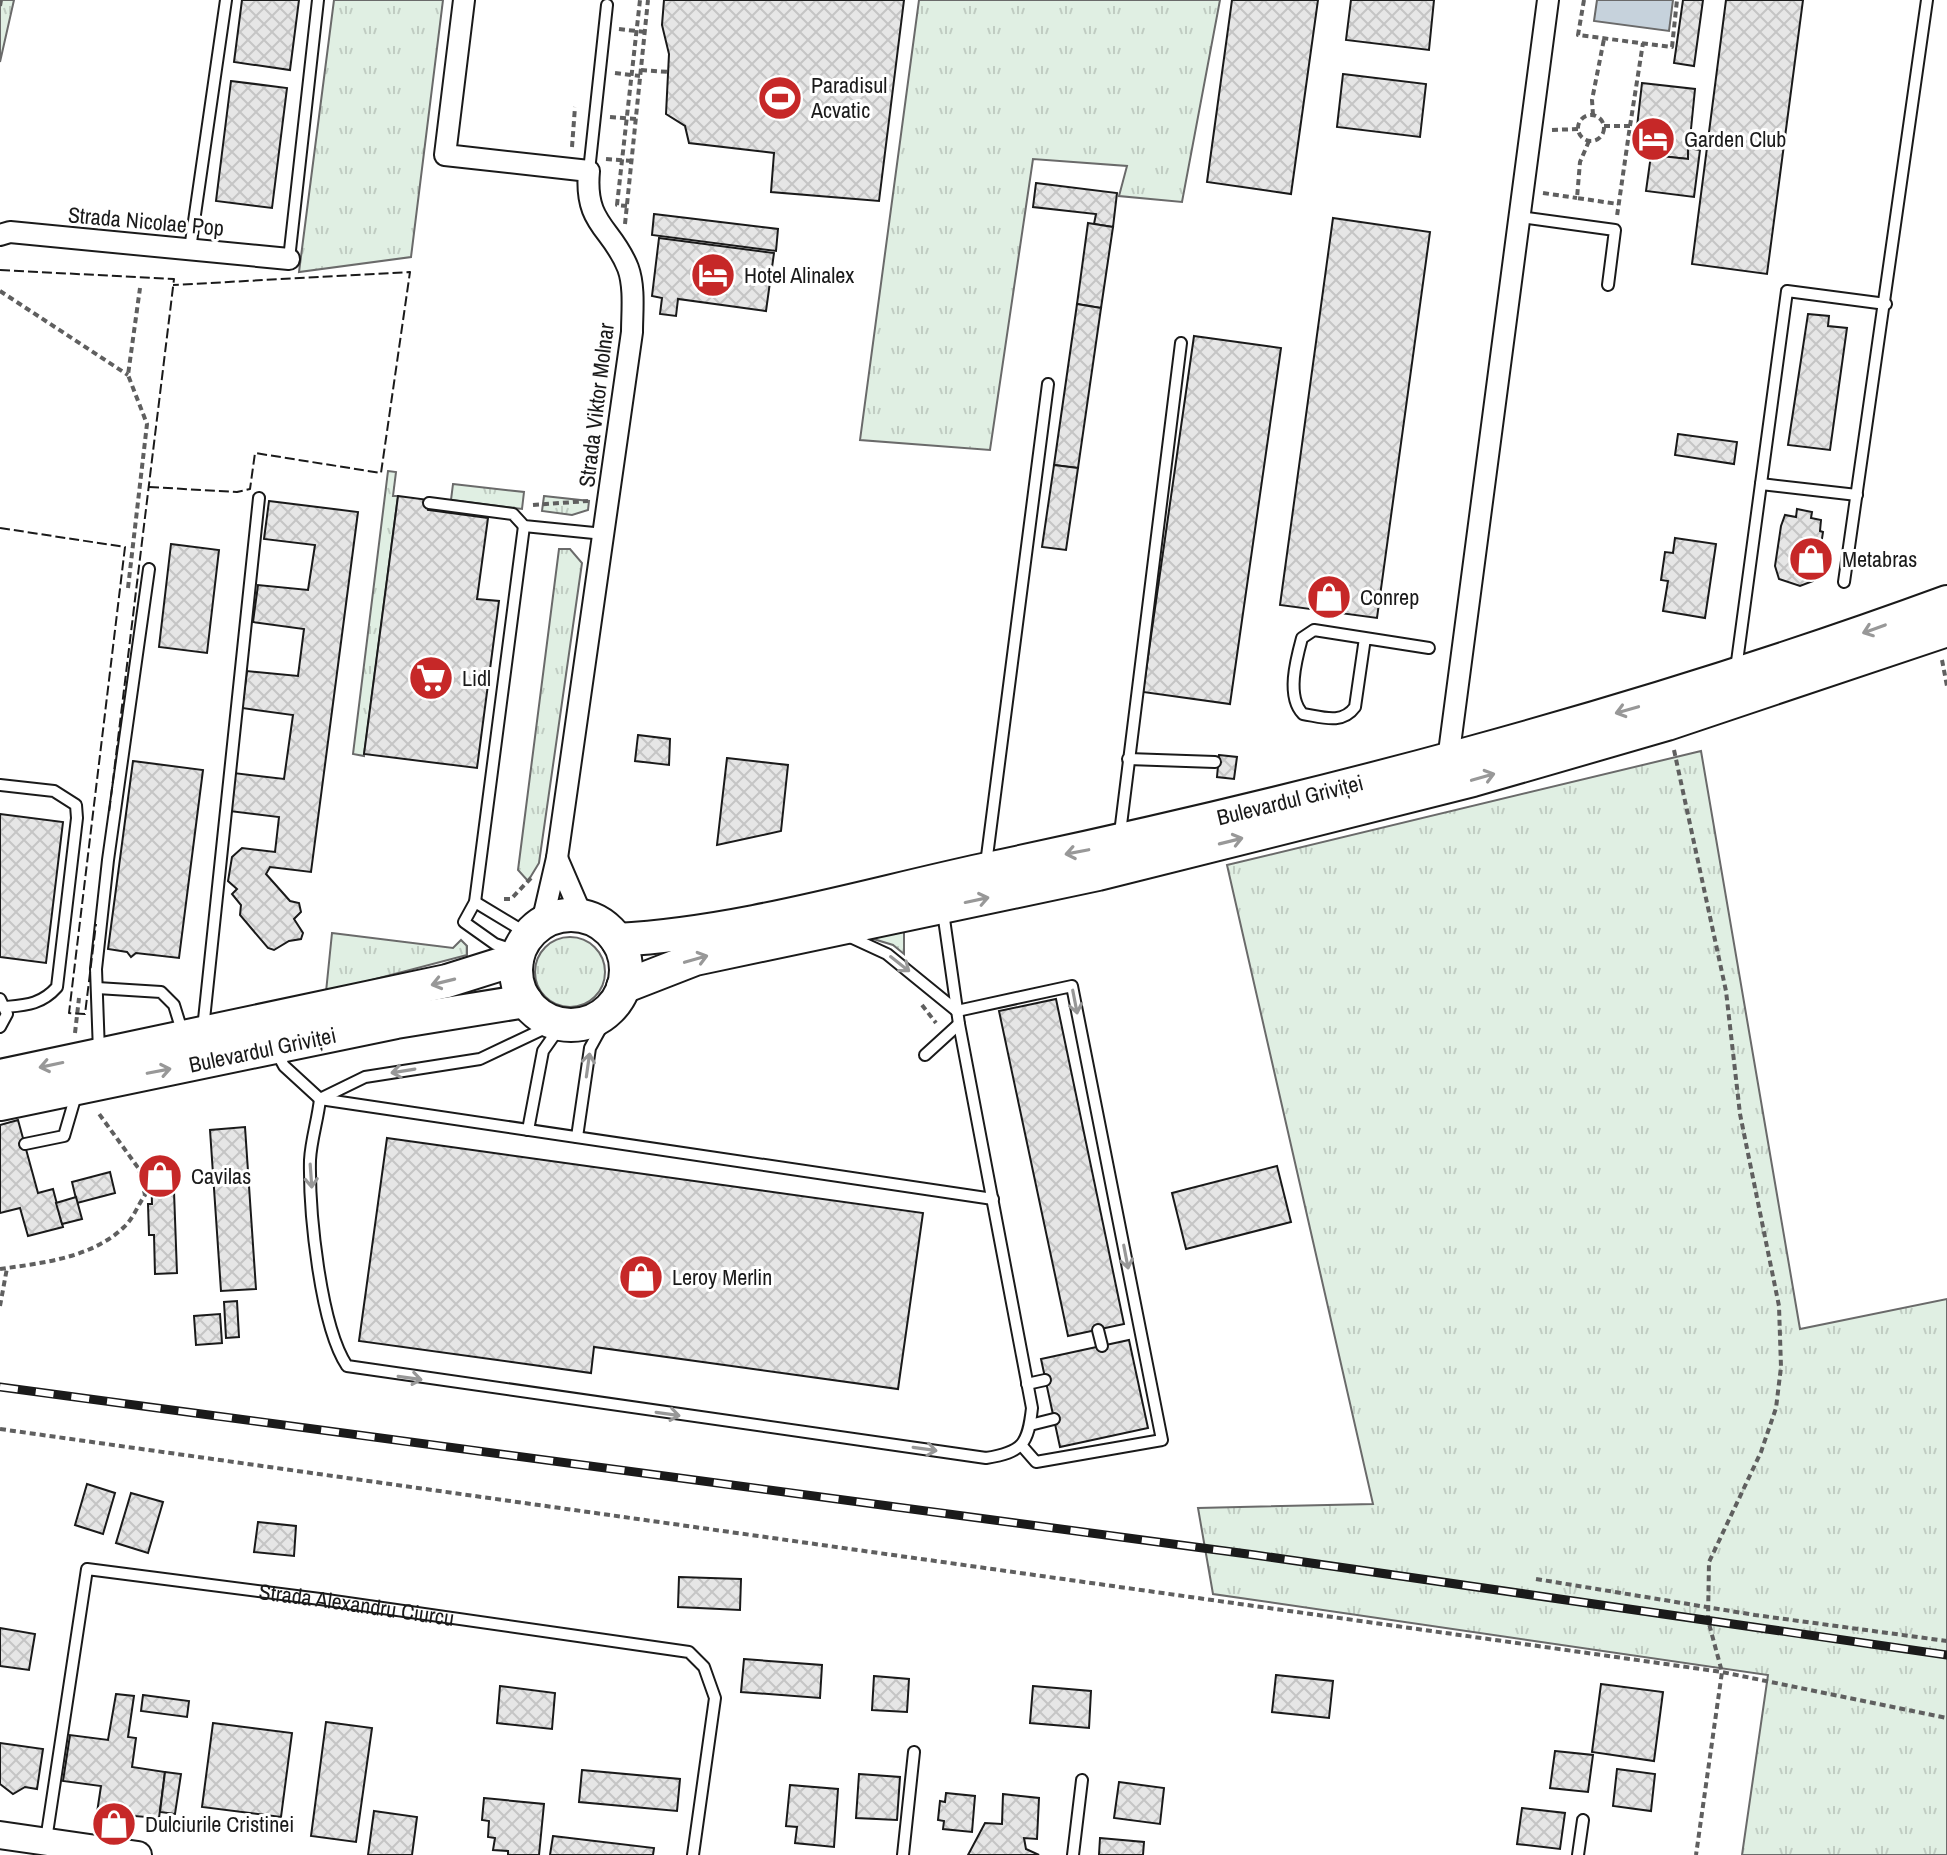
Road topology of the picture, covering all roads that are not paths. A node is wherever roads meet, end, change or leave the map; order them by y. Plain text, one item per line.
1 (226, 0) edge
2 (318, 0) edge
3 (464, 0) edge
4 (1548, 0) edge
5 (1927, 0) edge
6 (607, 5) dead end
7 (579, 170) junction
8 (1520, 217) junction
9 (187, 220) dead end
10 (0, 235) edge
11 (187, 249) junction
12 (289, 259) joint
13 (1608, 285) dead end
14 (1886, 304) junction
15 (1181, 343) dead end
16 (1048, 384) dead end
17 (1761, 484) junction
18 (1857, 495) junction
19 (259, 498) dead end
20 (429, 503) dead end
21 (524, 526) junction
22 (595, 533) junction
23 (149, 569) dead end
24 (1844, 582) dead end
25 (1947, 602) edge
26 (1947, 630) edge
27 (1365, 638) junction
28 (1429, 648) dead end
29 (1735, 677) junction
30 (1128, 759) junction
31 (1448, 760) junction
32 (1215, 762) dead end
33 (0, 785) edge
34 (1118, 843) junction
35 (557, 858) junction
36 (985, 870) junction
37 (475, 899) junction
38 (942, 908) junction
39 (582, 916) junction
40 (835, 930) junction
41 (617, 940) junction
42 (527, 942) junction
43 (97, 988) junction
44 (620, 993) junction
45 (526, 1001) junction
46 (3, 1003) edge
47 (957, 1011) junction
48 (559, 1024) junction
49 (959, 1024) junction
50 (0, 1027) edge
51 (193, 1034) junction
52 (274, 1048) junction
53 (99, 1054) junction
54 (925, 1055) dead end
55 (0, 1081) edge
56 (78, 1087) junction
57 (320, 1099) junction
58 (528, 1130) junction
59 (577, 1137) junction
60 (25, 1144) dead end
61 (993, 1199) junction
62 (1098, 1330) dead end
63 (1102, 1346) dead end
64 (1045, 1380) dead end
65 (1027, 1384) junction
66 (1054, 1419) dead end
67 (1030, 1425) junction
68 (1022, 1446) junction
69 (914, 1752) dead end
70 (1082, 1780) dead end
71 (1583, 1820) dead end
72 (0, 1835) edge
73 (36, 1846) edge
74 (138, 1855) edge
75 (693, 1855) edge
76 (903, 1855) edge
77 (1073, 1855) edge
78 (1578, 1855) edge

1 - 11 lane
2 - 12 lane
3 - 7 street
4 - 8 street
5 - 14 lane
6 - 7 lane
7 - 22 street, Strada Viktor Molnar
8 - 13 lane
8 - 31 street
9 - 11 lane
10 - 11 street, Strada Nicolae Pop
11 - 12 street, Strada Nicolae Pop
14 - 17 lane
14 - 18 lane
15 - 30 lane
16 - 36 lane
17 - 18 lane
17 - 29 lane
18 - 24 lane
19 - 51 lane
20 - 21 lane
21 - 22 lane
21 - 37 lane
22 - 35 street, Strada Viktor Molnar
23 - 43 lane
25 -> 29 main road, Bulevardul Griviței
38 -> 26 main road, Bulevardul Griviței
27 - 27 lane
27 - 28 lane
29 -> 31 main road, Bulevardul Griviței
30 - 32 lane
30 - 34 lane
31 - 34 main road, Bulevardul Griviței
33 - 46 lane
34 -> 36 main road, Bulevardul Griviței
35 - 39 street
35 - 42 street, Strada Viktor Molnar
36 - 41 main road, Bulevardul Griviței
37 - 42 lane
37 - 42 lane
38 - 40 main road, Bulevardul Griviței
38 - 47 lane
39 - 41 main road
39 - 42 main road
44 -> 40 main road, Bulevardul Griviței
40 -> 47 lane
41 - 44 main road
42 - 45 main road
42 -> 51 main road, Bulevardul Griviței
43 - 51 lane
43 - 53 lane
44 - 48 main road
59 -> 44 lane
45 - 48 main road
45 - 52 main road, Bulevardul Griviței
46 - 50 lane
47 - 49 lane
47 -> 68 lane
48 -> 57 lane
48 - 58 lane
49 - 54 lane
49 - 61 lane
51 - 53 main road, Bulevardul Griviței
56 -> 52 main road, Bulevardul Griviței
52 - 57 lane
53 -> 55 main road, Bulevardul Griviței
55 - 56 main road, Bulevardul Griviței
56 - 60 lane
57 - 58 lane
57 -> 68 lane
58 - 59 lane
59 - 61 lane
61 - 65 lane
62 - 63 lane
64 - 65 lane
65 - 67 lane
66 - 67 lane
67 - 68 lane
69 - 76 lane
70 - 77 lane
71 - 78 lane
72 - 73 street
73 - 74 street
73 - 75 lane, Strada Alexandru Ciurcu

